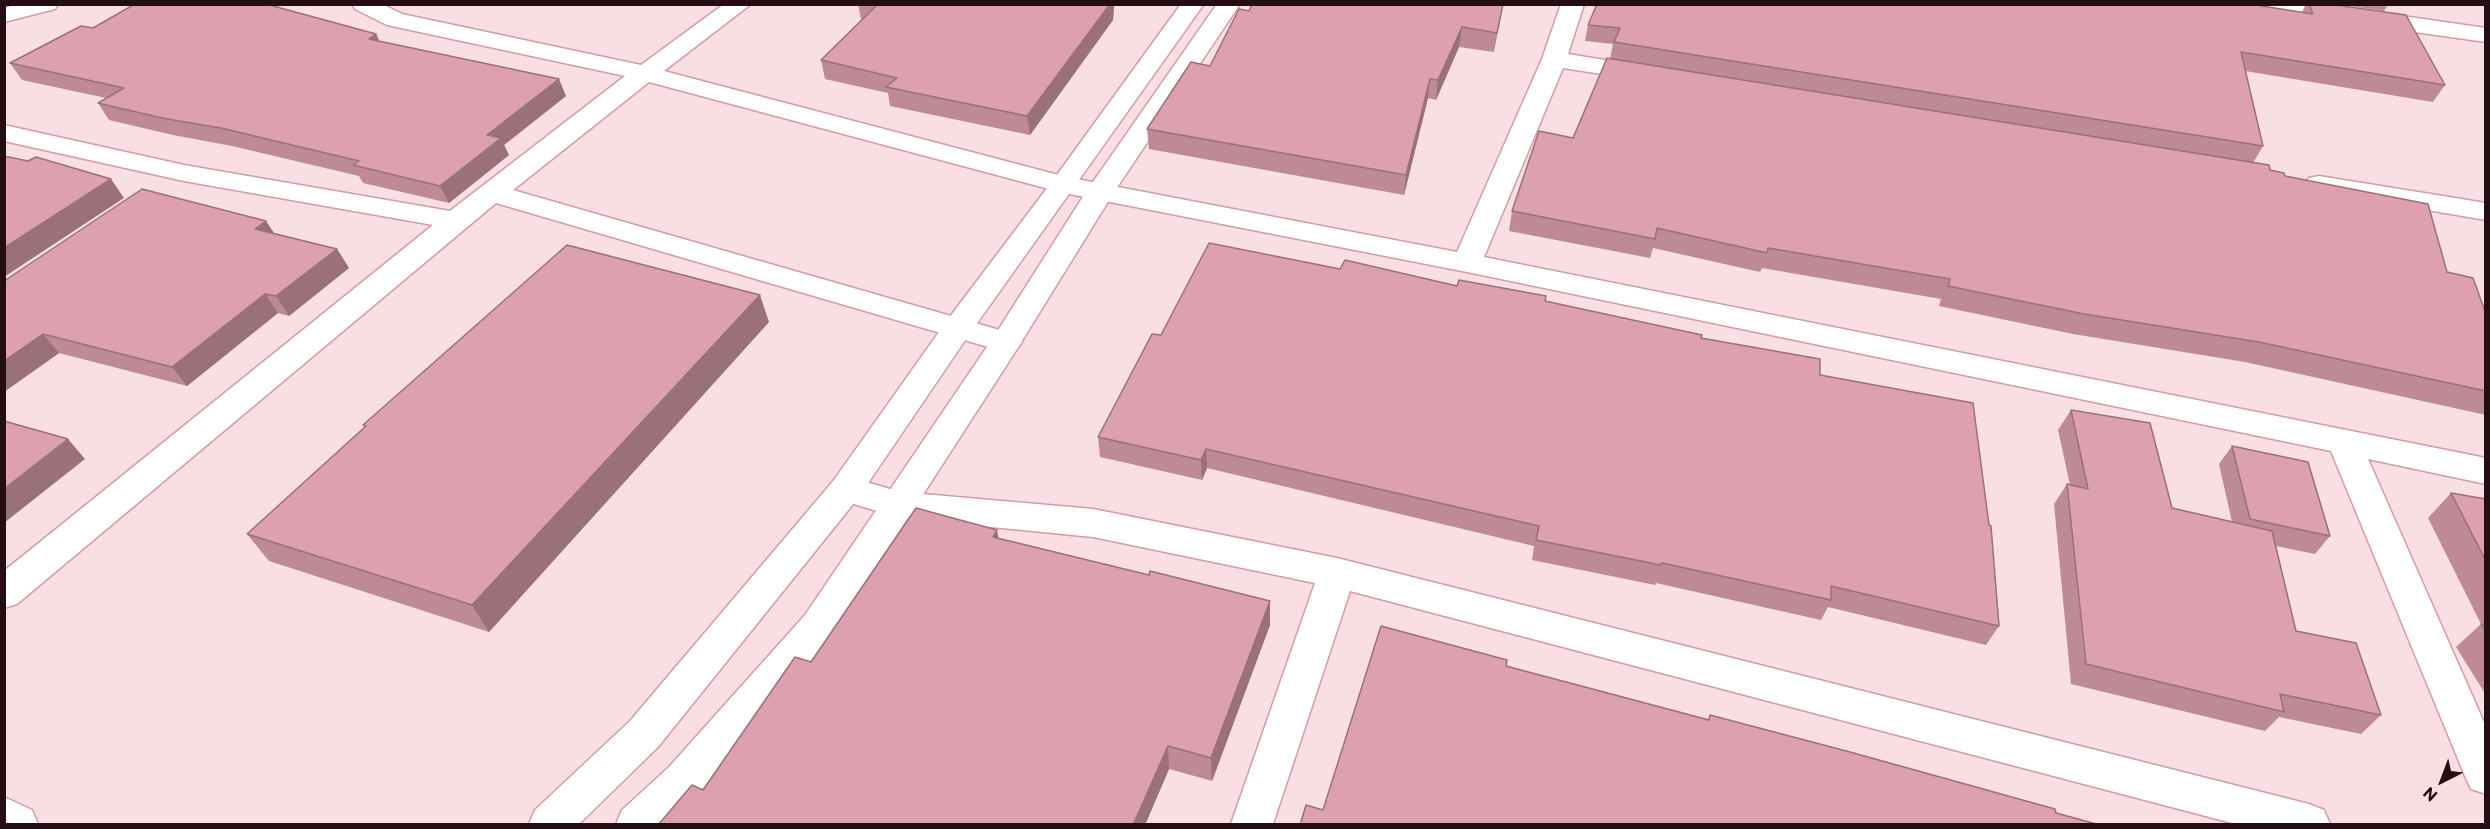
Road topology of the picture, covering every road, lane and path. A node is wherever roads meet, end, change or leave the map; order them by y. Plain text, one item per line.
1 (47, 4) edge
2 (363, 4) edge
3 (740, 4) edge
4 (1193, 4) edge
5 (1229, 4) edge
6 (1573, 4) edge
7 (2266, 4) edge
8 (4, 15) edge
9 (2486, 34) edge
10 (1554, 59) junction
11 (645, 73) junction
12 (1672, 78) edge
13 (4, 133) edge
14 (184, 173) junction
15 (2297, 181) edge
16 (1064, 185) junction
17 (156, 192) edge
18 (1100, 192) junction
19 (492, 193) junction
20 (2486, 212) edge
21 (456, 221) junction
22 (1467, 263) junction
23 (957, 329) junction
24 (1006, 342) junction
25 (2343, 440) junction
26 (2486, 471) edge
27 (846, 489) junction
28 (900, 505) junction
29 (1337, 573) junction
30 (4, 593) edge
31 (2486, 777) edge
32 (4, 816) edge
33 (17, 825) edge
34 (550, 825) edge
35 (637, 825) edge
36 (1252, 825) edge
37 (2309, 825) edge

1 - 8 street
2 - 11 street
3 - 11 street
4 - 16 street
5 - 18 street
6 - 10 street
7 - 9 street
10 - 12 street
10 - 22 street
11 - 16 street
11 - 19 street
13 - 14 street
14 - 17 street
14 - 21 street
15 - 20 street
16 - 18 street
16 - 23 street
18 - 22 street
18 - 24 street
19 - 21 street
19 - 23 street
21 - 30 street
22 - 25 street
23 - 24 street
23 - 27 street
24 - 28 street
25 - 26 street
25 - 31 street
27 - 28 street
27 - 34 street
28 - 29 street
28 - 35 street
29 - 36 street
29 - 37 street
32 - 33 street

